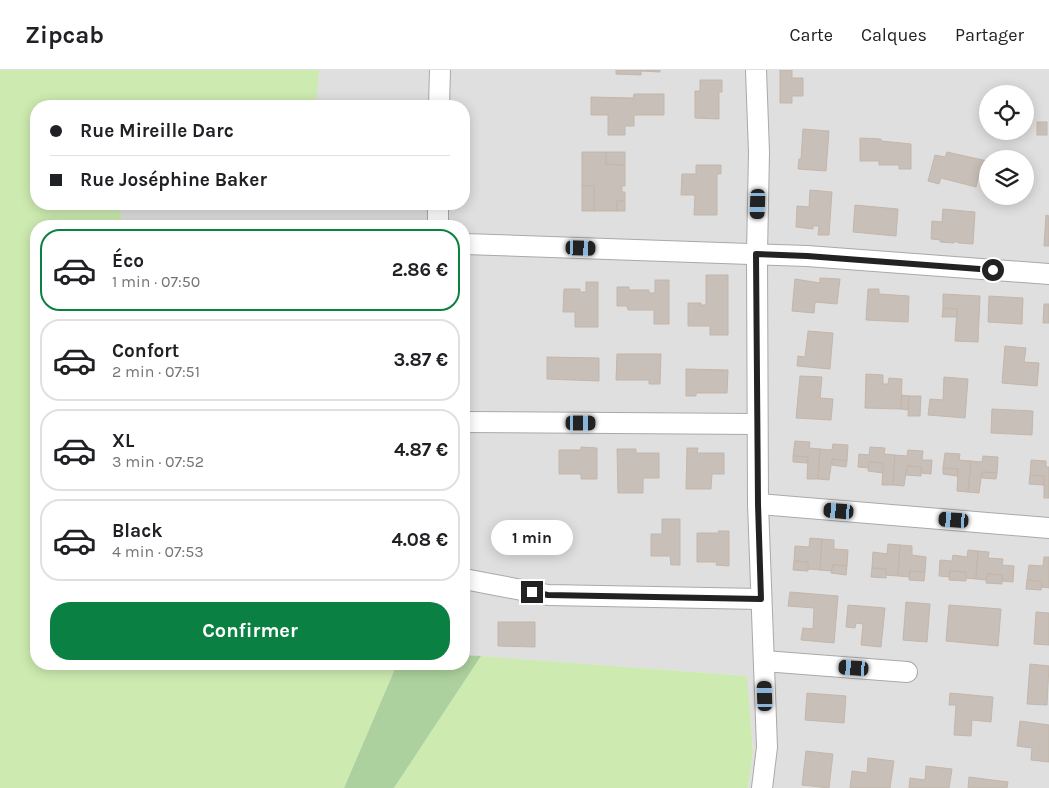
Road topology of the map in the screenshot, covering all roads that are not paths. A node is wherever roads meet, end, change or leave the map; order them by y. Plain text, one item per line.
1 (440, 70) edge
2 (756, 70) edge
3 (439, 100) edge
4 (470, 244) edge
5 (756, 254) junction
6 (1049, 274) edge
7 (470, 422) edge
8 (757, 424) junction
9 (758, 504) junction
10 (1049, 528) edge
11 (470, 580) edge
12 (761, 599) junction
13 (764, 661) junction
14 (908, 672) dead end
15 (762, 788) edge

1 - 3 street
2 - 5 street
4 - 5 street
5 - 6 street
5 - 8 street
7 - 8 street
8 - 9 street
9 - 10 street
9 - 12 street
11 - 12 street
12 - 13 street
13 - 14 street
13 - 15 street

